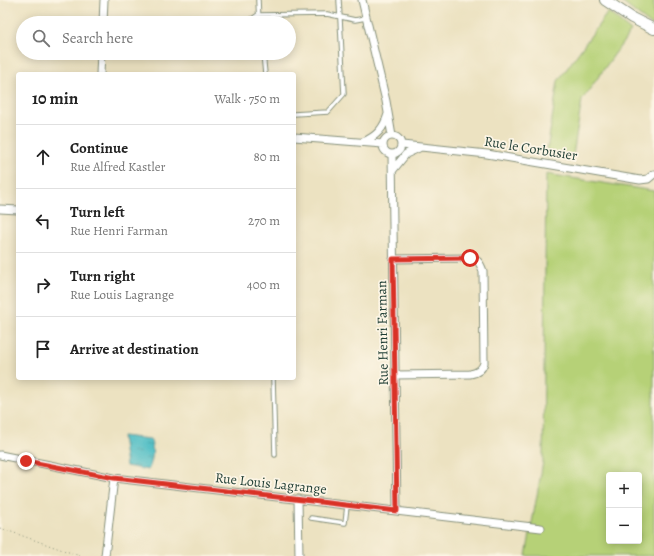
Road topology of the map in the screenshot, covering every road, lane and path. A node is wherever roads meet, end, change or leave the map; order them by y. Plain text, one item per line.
1 (104, 0) edge
2 (258, 0) edge
3 (339, 0) edge
4 (362, 0) edge
5 (605, 0) edge
6 (258, 15) joint
7 (103, 16) edge
8 (340, 17) junction
9 (366, 18) junction
10 (654, 29) edge
11 (101, 60) edge
12 (264, 60) edge
13 (100, 72) edge
14 (265, 72) edge
15 (388, 111) junction
16 (296, 114) edge
17 (296, 136) edge
18 (392, 136) junction
19 (361, 143) junction
20 (383, 144) junction
21 (402, 146) junction
22 (422, 147) junction
23 (392, 154) junction
24 (392, 171) junction
25 (654, 174) edge
26 (0, 209) edge
27 (16, 210) edge
28 (393, 259) junction
29 (395, 375) junction
30 (273, 380) edge
31 (0, 455) edge
32 (275, 455) dead end
33 (114, 478) junction
34 (298, 499) junction
35 (347, 505) junction
36 (397, 511) junction
37 (310, 518) dead end
38 (0, 528) edge
39 (541, 528) dead end
40 (80, 556) edge
41 (105, 556) edge
42 (299, 556) edge

1 - 7 street
2 - 6 lane
3 - 8 lane
4 - 9 street
5 - 10 street
6 - 8 lane
8 - 9 lane
8 - 16 lane
9 - 15 street
11 - 13 street
12 - 14 lane
15 - 18 street
15 - 19 street
17 - 19 street
18 - 20 street
18 - 21 street
19 - 20 street
20 - 23 street
21 - 22 street, Rue le Corbusier
21 - 23 street
22 - 24 street
22 - 25 street, Rue le Corbusier
23 - 24 street, Rue Henri Farman
24 - 28 street, Rue Henri Farman
26 - 27 street
28 - 29 street, Rue Henri Farman
28 - 29 street
29 - 36 street, Rue Henri Farman
30 - 32 lane
31 - 33 street, Rue Louis Lagrange
33 - 34 street, Rue Louis Lagrange
33 - 41 street
34 - 35 street, Rue Louis Lagrange
34 - 42 street
35 - 36 street, Rue Louis Lagrange
35 - 37 lane
36 - 39 street, Rue Louis Lagrange
38 - 40 path

